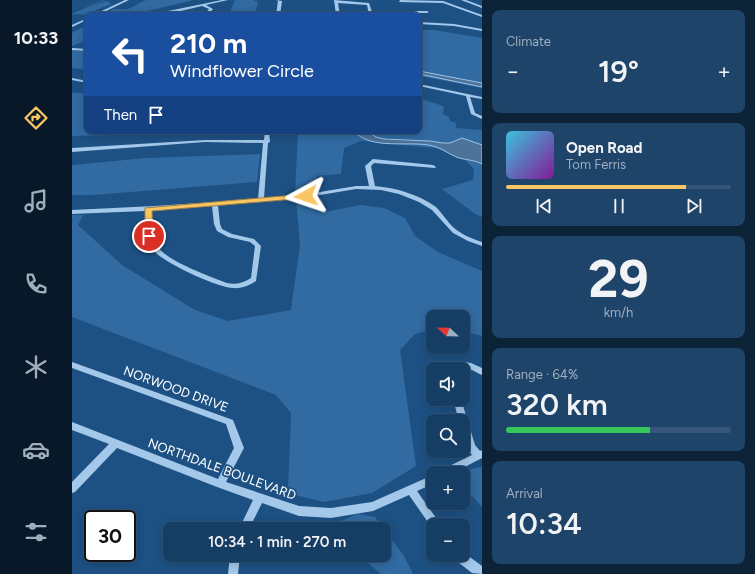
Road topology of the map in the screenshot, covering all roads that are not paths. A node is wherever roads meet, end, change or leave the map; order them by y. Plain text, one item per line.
1 (127, 0) edge
2 (226, 0) edge
3 (278, 0) edge
4 (463, 0) edge
5 (336, 1) edge
6 (400, 1) edge
7 (201, 4) junction
8 (482, 7) edge
9 (101, 12) edge
10 (169, 12) edge
11 (208, 12) edge
12 (278, 12) edge
13 (338, 12) edge
14 (370, 12) edge
15 (405, 12) edge
16 (422, 12) edge
17 (427, 12) dead end
18 (482, 16) edge
19 (84, 20) edge
20 (422, 23) edge
21 (72, 26) edge
22 (482, 30) edge
23 (72, 49) edge
24 (84, 50) edge
25 (72, 79) edge
26 (84, 81) edge
27 (422, 86) edge
28 (468, 96) junction
29 (482, 98) edge
30 (482, 118) edge
31 (268, 134) edge
32 (267, 142) junction
33 (72, 150) edge
34 (433, 167) dead end
35 (372, 187) junction
36 (261, 200) junction
37 (215, 204) junction
38 (148, 209) junction
39 (72, 212) edge
40 (482, 244) edge
41 (72, 365) edge
42 (470, 365) edge
43 (482, 372) edge
44 (459, 406) edge
45 (72, 426) edge
46 (115, 444) junction
47 (480, 455) edge
48 (458, 466) edge
49 (426, 482) edge
50 (220, 484) junction
51 (72, 489) edge
52 (411, 490) junction
53 (259, 498) junction
54 (431, 518) edge
55 (247, 522) edge
56 (234, 562) edge
57 (467, 562) edge
58 (482, 571) edge
59 (233, 574) edge

1 - 9 street
2 - 7 street
3 - 12 street
4 - 8 street
5 - 13 street
5 - 14 street
6 - 15 street
6 - 18 street
7 - 10 street
7 - 11 street
16 - 17 street
19 - 21 street
20 - 22 street
23 - 24 street
25 - 26 street
27 - 28 street
28 - 29 street
28 - 30 street
31 - 32 street
32 - 33 street
32 - 36 street
34 - 35 street
35 - 36 street
35 - 40 street
36 - 37 street
37 - 38 street
37 - 38 street
38 - 39 street
41 - 50 street, NORWOOD DRIVE
42 - 43 street
44 - 47 street
45 - 46 street, NORTHDALE BOULEVARD
46 - 50 street, NORTHDALE BOULEVARD
46 - 51 street
47 - 48 street
49 - 52 street, NORTHDALE BOULEVARD
50 - 53 street, NORTHDALE BOULEVARD
52 - 53 street, NORTHDALE BOULEVARD
52 - 54 street
53 - 55 street
56 - 59 street
57 - 58 street

